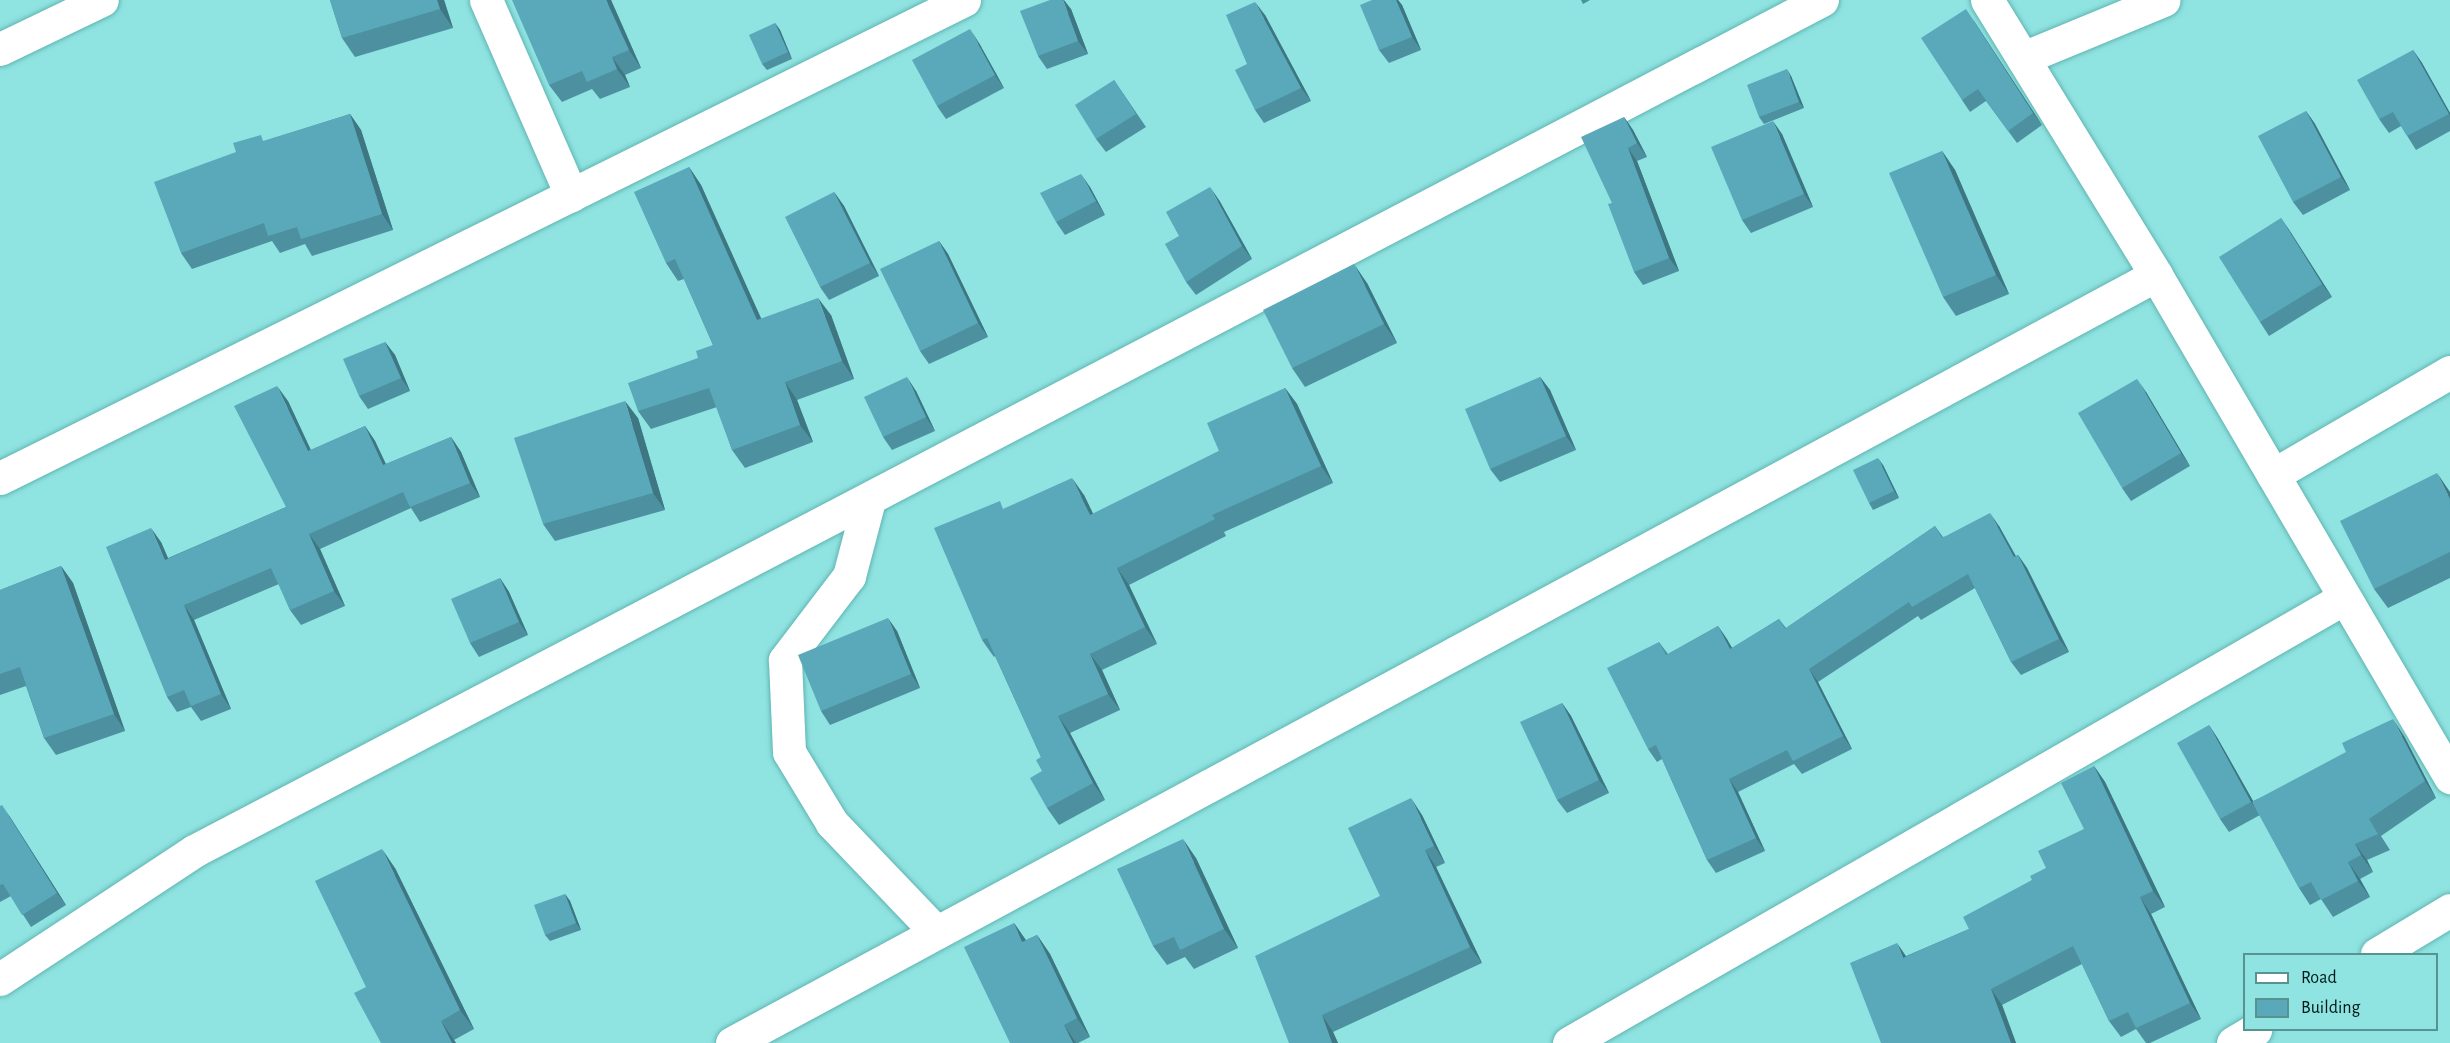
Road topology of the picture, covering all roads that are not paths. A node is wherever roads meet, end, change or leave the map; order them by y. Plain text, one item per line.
1 (102, 0) edge
2 (486, 0) edge
3 (964, 0) edge
4 (1822, 0) edge
5 (1987, 0) edge
6 (2164, 0) edge
7 (0, 49) edge
8 (2023, 58) junction
9 (572, 195) junction
10 (2156, 275) junction
11 (2450, 372) edge
12 (2273, 475) junction
13 (0, 478) edge
14 (869, 500) junction
15 (2344, 598) junction
16 (2450, 777) edge
17 (2450, 910) edge
18 (936, 932) junction
19 (2379, 953) edge
20 (0, 979) edge
21 (2252, 1031) edge
22 (732, 1043) edge
23 (1569, 1043) edge
24 (2233, 1043) edge

1 - 7 street
2 - 9 street
3 - 9 street
4 - 14 street
5 - 8 street
6 - 8 street
8 - 10 street
9 - 13 street
10 - 12 street
10 - 18 street
11 - 12 street
12 - 15 street
14 - 18 street
14 - 20 street
15 - 16 street
15 - 23 street
17 - 19 street
18 - 22 street
21 - 24 street

